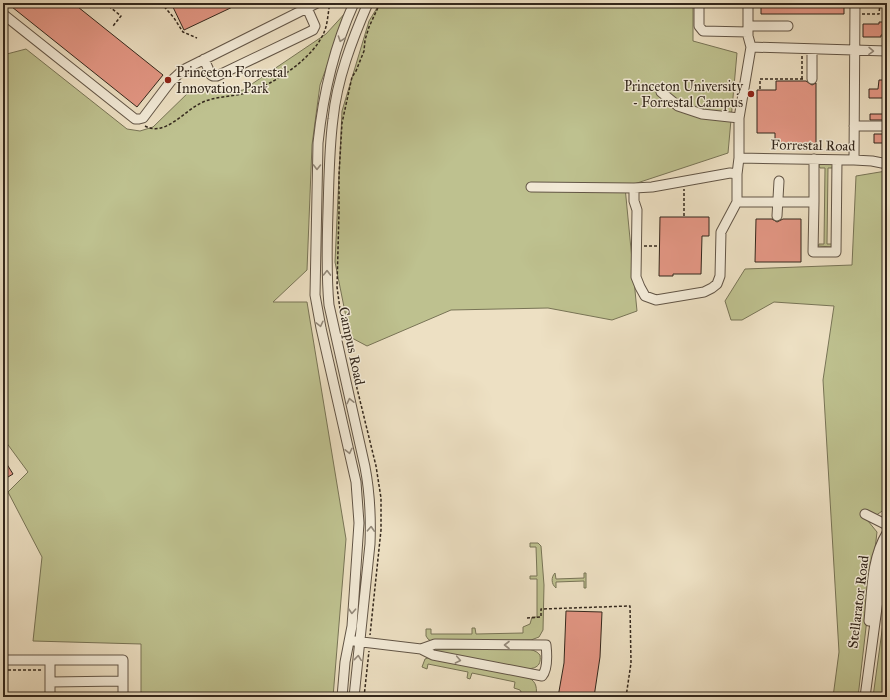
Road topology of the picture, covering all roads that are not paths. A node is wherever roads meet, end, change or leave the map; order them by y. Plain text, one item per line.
1 (316, 3) edge
2 (354, 3) edge
3 (368, 3) edge
4 (699, 3) edge
5 (748, 3) edge
6 (855, 3) edge
7 (307, 8) junction
8 (6, 17) edge
9 (3, 26) edge
10 (788, 26) dead end
11 (748, 29) junction
12 (751, 47) junction
13 (812, 49) junction
14 (855, 51) junction
15 (887, 51) edge
16 (204, 59) junction
17 (812, 79) road end
18 (661, 92) dead end
19 (739, 118) junction
20 (854, 126) junction
21 (883, 126) dead end
22 (739, 158) junction
23 (814, 159) junction
24 (838, 160) junction
25 (854, 160) junction
26 (887, 164) edge
27 (736, 174) junction
28 (779, 181) dead end
29 (531, 187) dead end
30 (634, 188) junction
31 (737, 202) junction
32 (778, 202) junction
33 (814, 202) junction
34 (776, 216) dead end
35 (865, 514) dead end
36 (887, 525) edge
37 (887, 533) edge
38 (887, 550) edge
39 (349, 641) junction
40 (360, 642) junction
41 (421, 649) junction
42 (3, 660) edge
43 (50, 660) junction
44 (867, 677) junction
45 (123, 681) junction
46 (50, 682) junction
47 (50, 697) edge
48 (123, 697) edge
49 (342, 697) edge
50 (354, 697) edge
51 (865, 697) edge

1 - 7 street
2 -> 39 street, Campus Road
40 -> 3 street, Campus Road
4 - 11 street
5 - 11 street
6 - 14 street
7 - 16 street
7 - 16 street
8 - 9 street
8 - 16 street
10 - 11 street
11 - 12 street
12 - 13 street
12 - 19 street
13 - 14 street
13 - 17 street
14 -> 15 street
14 - 20 street
18 - 19 street
19 - 22 street
20 - 21 street
20 - 25 street
22 - 23 street, Forrestal Road
22 - 27 street
23 - 24 street, Forrestal Road
23 - 33 street
24 - 25 street, Forrestal Road
24 - 33 street
25 - 26 street, Forrestal Road
27 - 30 street
27 - 31 street
28 - 32 street
29 - 30 street
30 - 31 street
31 - 32 street
32 - 33 street
32 - 34 street
35 - 36 street
37 - 44 street, Stellarator Road
38 - 44 street, Stellarator Road
39 - 40 street
39 - 49 street, Campus Road
40 - 41 street
50 -> 40 street, Campus Road
41 -> 41 street
42 - 43 street
43 - 45 street
43 - 46 street
44 - 51 street, Stellarator Road
45 - 46 street
45 - 48 street
46 - 47 street

